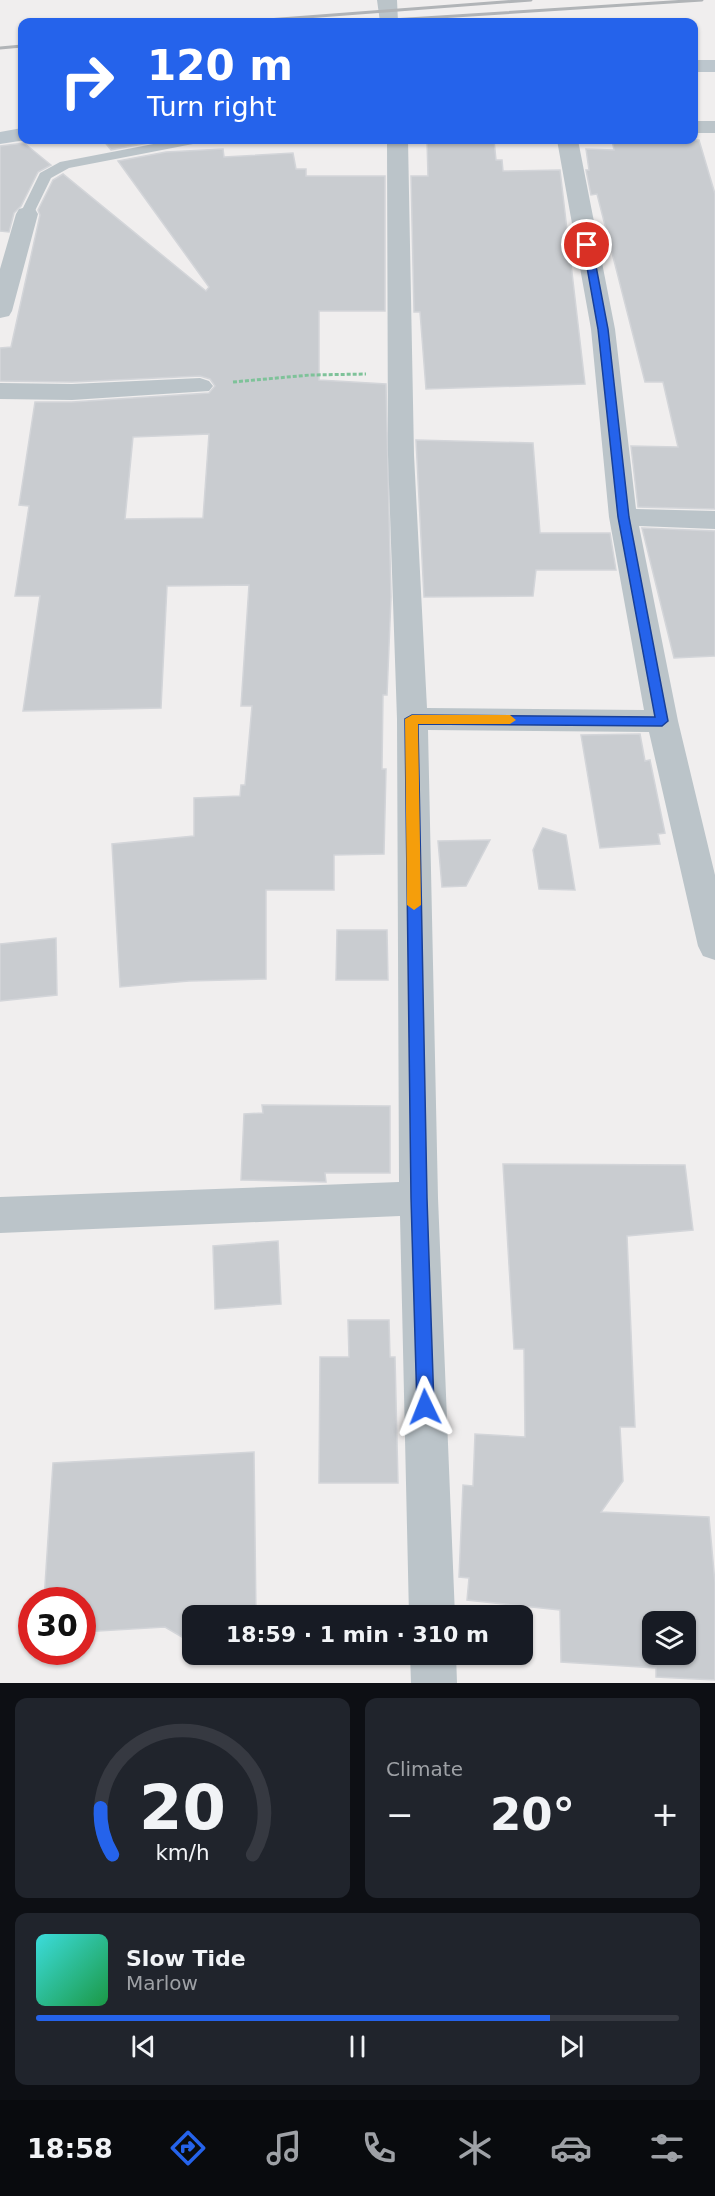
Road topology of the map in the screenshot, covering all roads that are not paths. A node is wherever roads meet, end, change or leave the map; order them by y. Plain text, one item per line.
1 (387, 0) edge
2 (389, 18) edge
3 (698, 66) edge
4 (715, 66) edge
5 (698, 127) edge
6 (715, 127) edge
7 (18, 135) edge
8 (0, 138) edge
9 (173, 144) edge
10 (396, 144) edge
11 (568, 144) edge
12 (27, 214) joint
13 (0, 311) edge
14 (200, 386) road end
15 (0, 391) edge
16 (623, 517) junction
17 (715, 520) edge
18 (412, 719) junction
19 (662, 721) junction
20 (715, 946) edge
21 (419, 1198) junction
22 (0, 1215) edge
23 (432, 1605) edge
24 (433, 1665) edge
25 (434, 1683) edge

1 - 2 street
3 - 4 street
5 - 6 street
7 - 8 street
9 - 12 lane
10 - 18 street
11 - 16 street
12 - 13 street
14 - 15 street
16 - 17 street
16 - 19 street
18 - 19 street
18 - 21 street
19 - 20 street
21 - 22 street
21 - 23 street
24 - 25 street

